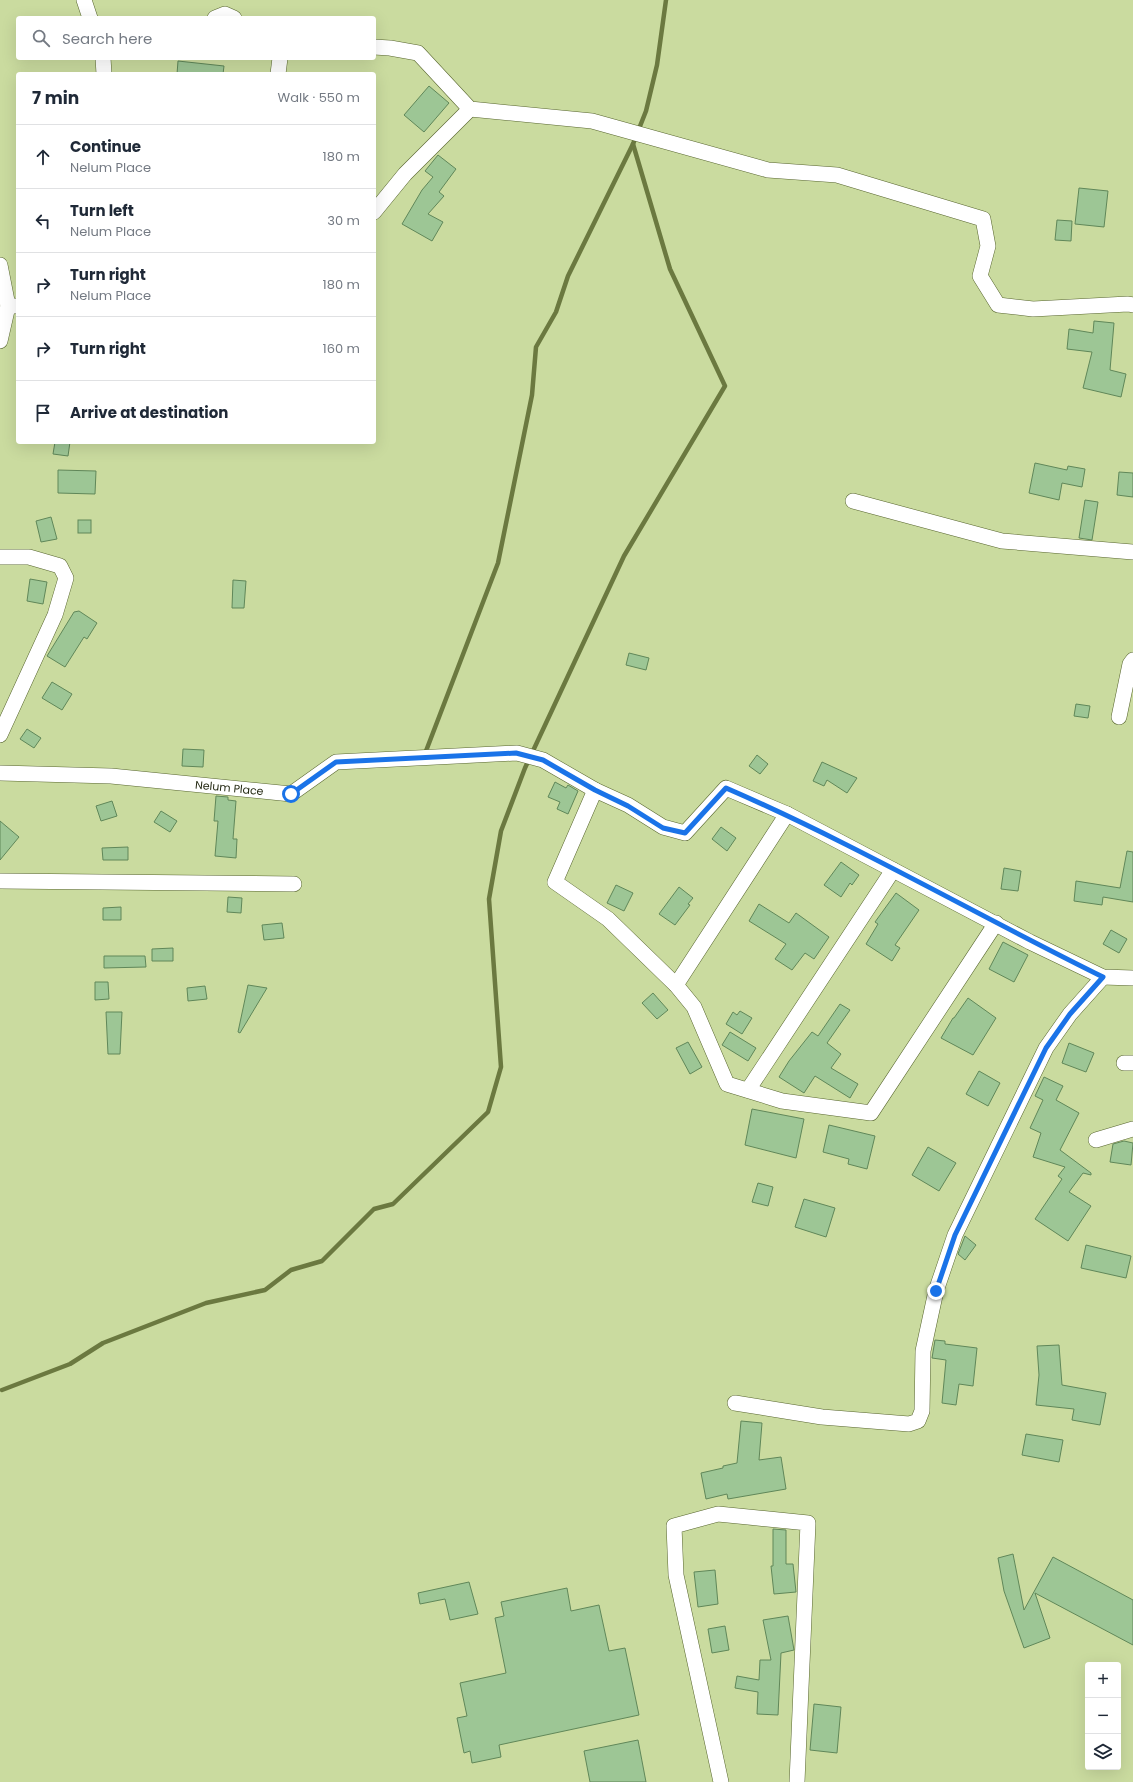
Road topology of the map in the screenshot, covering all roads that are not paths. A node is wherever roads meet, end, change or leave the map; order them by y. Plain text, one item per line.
1 (84, 0) edge
2 (89, 16) edge
3 (220, 16) edge
4 (230, 16) edge
5 (376, 47) edge
6 (103, 60) edge
7 (280, 60) edge
8 (104, 72) edge
9 (278, 72) edge
10 (470, 109) junction
11 (376, 210) edge
12 (0, 264) edge
13 (1133, 305) edge
14 (13, 306) edge
15 (0, 341) edge
16 (853, 501) dead end
17 (1133, 552) edge
18 (0, 557) edge
19 (1133, 660) edge
20 (1119, 718) dead end
21 (0, 734) edge
22 (0, 773) edge
23 (595, 790) junction
24 (786, 814) junction
25 (893, 870) junction
26 (0, 881) edge
27 (294, 884) dead end
28 (996, 923) junction
29 (1103, 977) junction
30 (1133, 978) edge
31 (676, 985) junction
32 (748, 1090) junction
33 (1133, 1130) edge
34 (1096, 1140) dead end
35 (735, 1402) dead end
36 (721, 1782) edge
37 (797, 1782) edge

1 - 2 street
3 - 4 street
5 - 10 street
6 - 8 street
7 - 9 street
10 - 11 street
10 - 13 street
12 - 14 street
14 - 15 street
16 - 17 street
18 - 21 street
19 - 20 street
22 - 23 street, Nelum Place
23 - 24 street, Nelum Place
23 - 31 street
24 - 25 street, Nelum Place
24 - 31 street
25 - 28 street, Nelum Place
25 - 32 street
26 - 27 street
28 - 29 street, Nelum Place
28 - 32 street
29 - 30 street, Nelum Place
29 - 35 street
31 - 32 street
33 - 34 street
36 - 37 street

